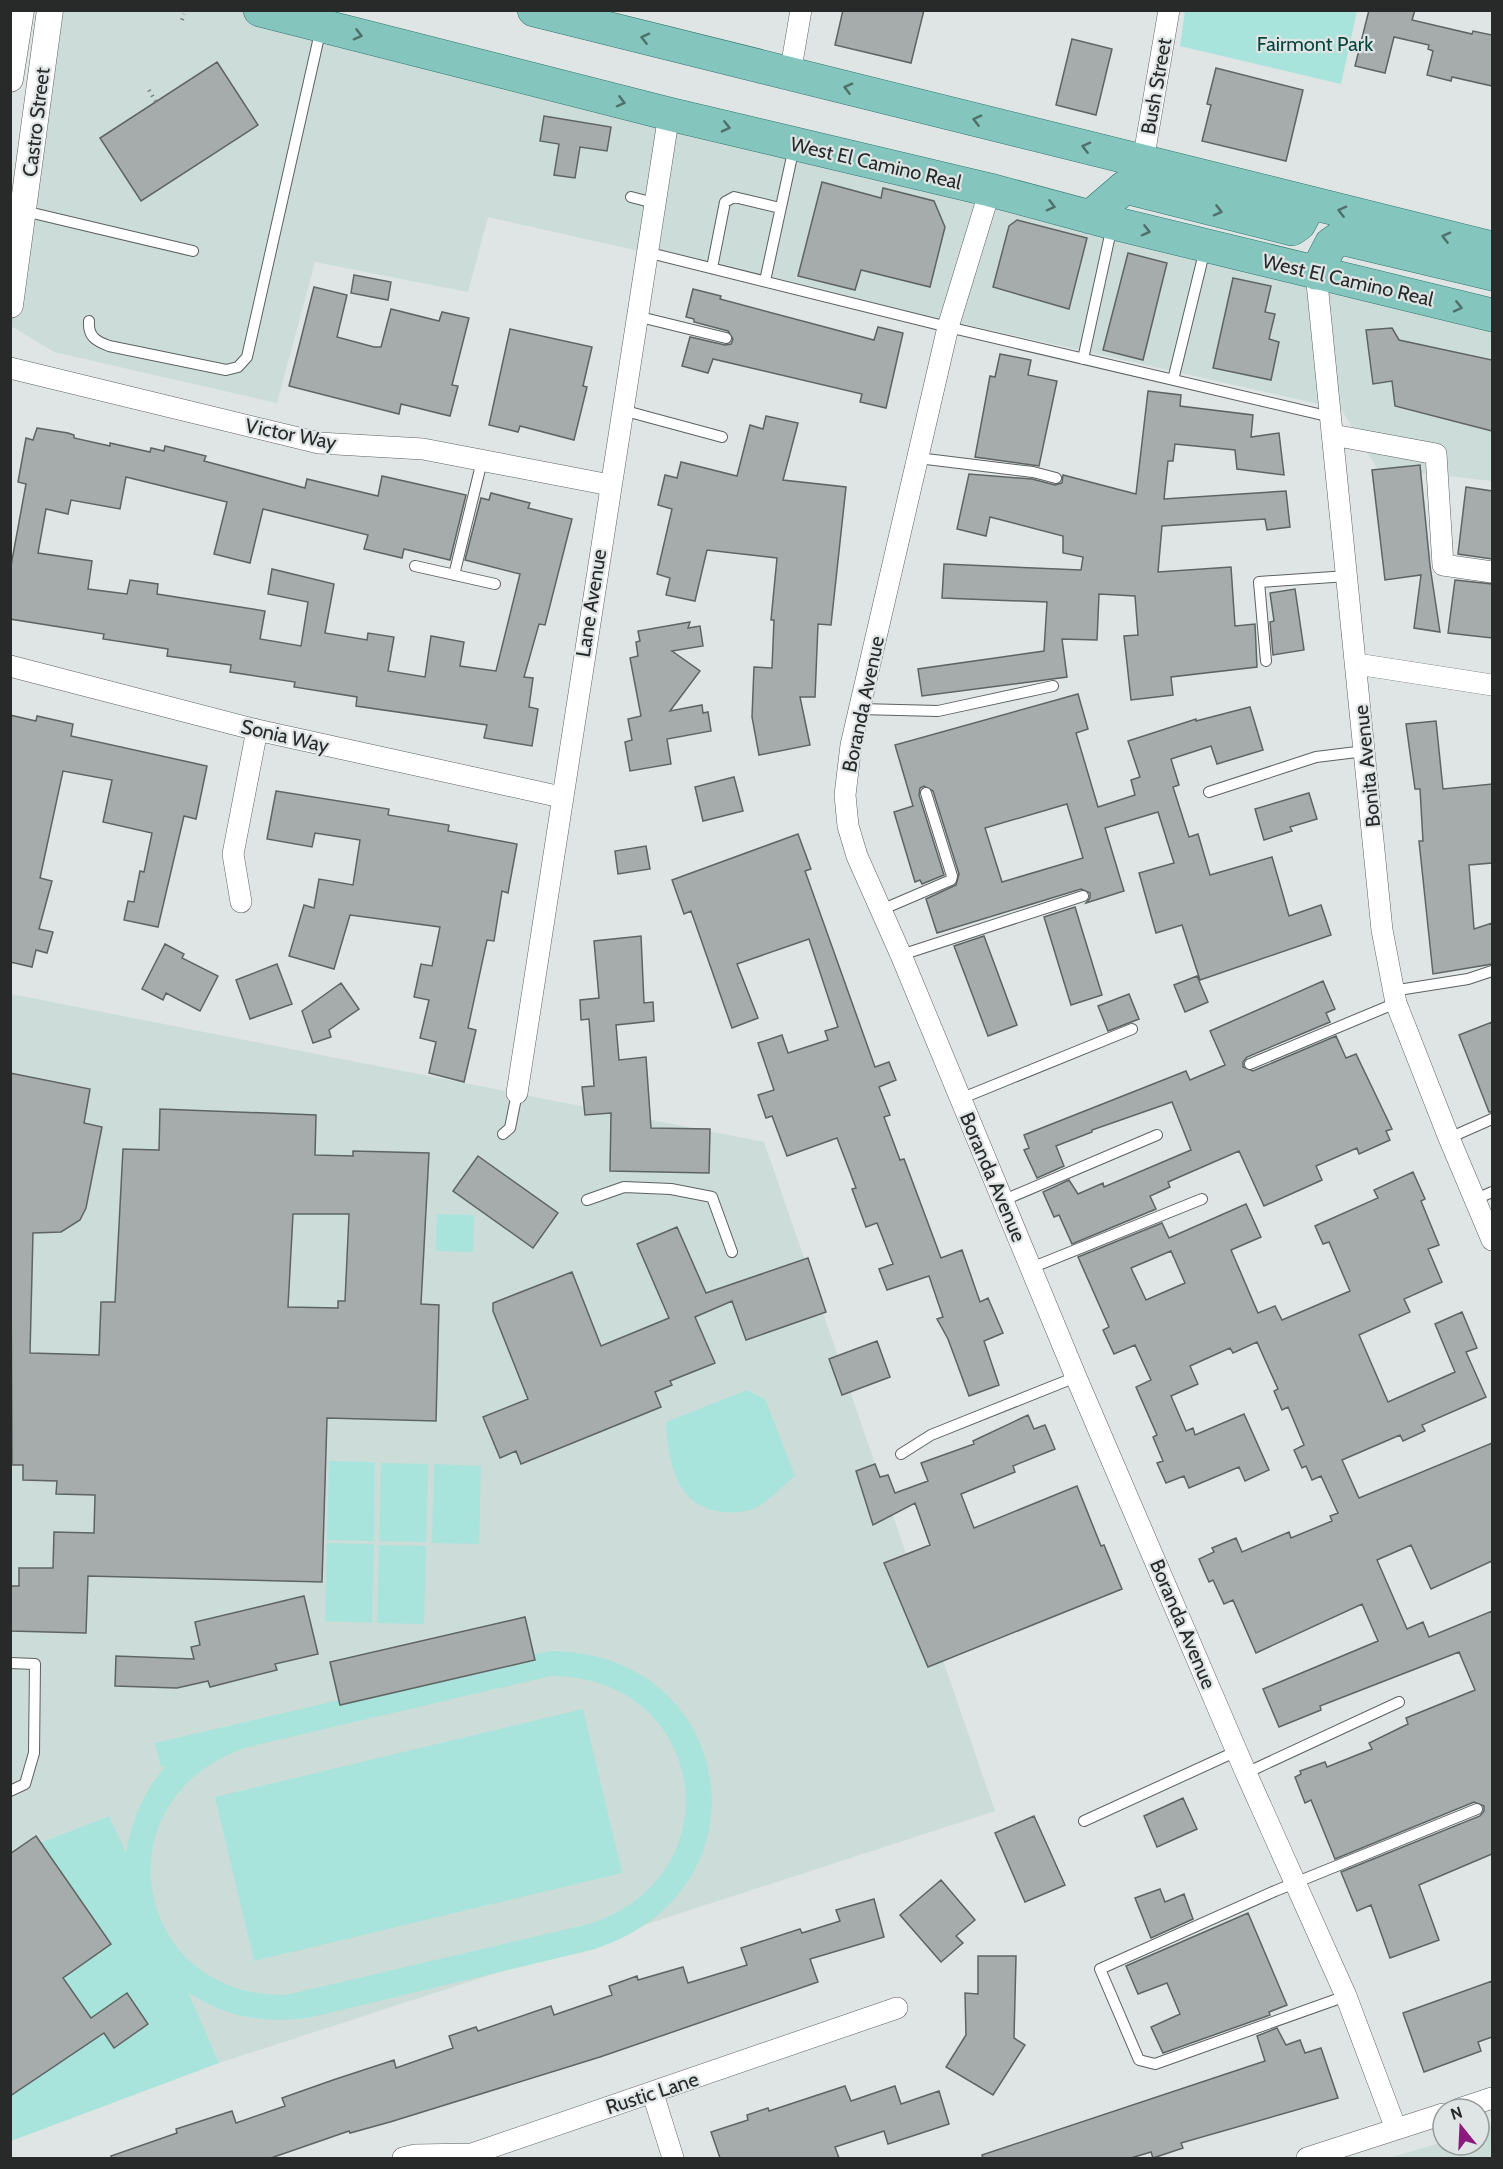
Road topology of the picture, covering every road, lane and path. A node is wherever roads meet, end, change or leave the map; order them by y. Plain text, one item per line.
1 (21, 10) edge
2 (50, 10) edge
3 (260, 10) edge
4 (534, 10) edge
5 (801, 10) edge
6 (1169, 10) edge
7 (184, 14) dead end
8 (182, 20) dead end
9 (321, 26) junction
10 (790, 74) junction
11 (10, 80) edge
12 (148, 90) dead end
13 (156, 102) dead end
14 (669, 114) junction
15 (795, 144) junction
16 (1143, 161) junction
17 (990, 190) junction
18 (632, 197) dead end
19 (654, 202) junction
20 (1310, 203) junction
21 (780, 208) junction
22 (24, 211) junction
23 (1101, 220) junction
24 (1206, 246) junction
25 (1492, 248) edge
26 (193, 251) dead end
27 (646, 252) junction
28 (712, 268) junction
29 (1316, 273) junction
30 (1492, 274) edge
31 (765, 281) junction
32 (10, 305) edge
33 (1492, 315) edge
34 (636, 316) junction
35 (89, 321) dead end
36 (948, 327) junction
37 (726, 338) dead end
38 (1083, 359) junction
39 (10, 368) edge
40 (1173, 380) junction
41 (622, 410) junction
42 (1332, 426) junction
43 (722, 437) dead end
44 (918, 458) junction
45 (482, 461) junction
46 (1056, 477) dead end
47 (610, 485) junction
48 (415, 566) dead end
49 (1492, 572) edge
50 (454, 574) junction
51 (1348, 576) junction
52 (495, 584) dead end
53 (1266, 662) dead end
54 (1357, 664) junction
55 (10, 666) edge
56 (1492, 685) edge
57 (1053, 686) dead end
58 (860, 709) junction
59 (257, 730) junction
60 (1365, 751) junction
61 (1209, 792) dead end
62 (926, 793) dead end
63 (561, 797) junction
64 (1083, 896) dead end
65 (241, 902) dead end
66 (881, 910) junction
67 (901, 955) junction
68 (1492, 971) edge
69 (1394, 997) junction
70 (1132, 1029) dead end
71 (1250, 1064) dead end
72 (517, 1093) joint
73 (960, 1099) junction
74 (1492, 1119) edge
75 (503, 1134) dead end
76 (1157, 1135) dead end
77 (1449, 1138) junction
78 (1484, 1196) edge
79 (1202, 1199) dead end
80 (587, 1200) dead end
81 (1004, 1200) junction
82 (1492, 1240) edge
83 (732, 1252) dead end
84 (1031, 1268) junction
85 (1076, 1377) junction
86 (901, 1454) dead end
87 (10, 1663) edge
88 (1399, 1702) dead end
89 (1237, 1751) junction
90 (1246, 1773) junction
91 (10, 1791) edge
92 (1477, 1809) dead end
93 (1084, 1821) dead end
94 (1294, 1883) junction
95 (1346, 1996) junction
96 (897, 2008) dead end
97 (653, 2094) junction
98 (1431, 2118) edge
99 (1396, 2129) junction
100 (403, 2158) edge
101 (673, 2158) edge
102 (1307, 2158) edge

1 - 11 street, Castro Street
2 - 22 street, Castro Street
3 - 9 main road, West El Camino Real
10 -> 4 main road
5 - 10 street
6 - 16 street, Bush Street
7 - 8 path
9 -> 14 main road, West El Camino Real
9 - 35 lane
16 -> 10 main road
12 - 13 path
14 -> 15 main road, West El Camino Real
14 - 19 street, Lane Avenue
15 - 17 main road, West El Camino Real
15 - 21 lane
16 - 20 main road
17 -> 23 main road, West El Camino Real
17 - 36 street, Boranda Avenue
18 - 19 lane
19 - 27 street, Lane Avenue
23 -> 20 main road
25 -> 20 main road
21 - 28 lane
21 - 31 lane
22 - 26 lane
22 - 32 street, Castro Street
23 -> 24 main road, West El Camino Real
23 - 38 lane
24 - 29 main road, West El Camino Real
24 - 40 lane
27 - 28 lane
27 - 34 street, Lane Avenue
28 - 31 lane
29 - 30 main road
29 -> 33 main road, West El Camino Real
29 - 42 street, Bonita Avenue
31 - 36 lane
34 - 37 lane
34 - 41 street, Lane Avenue
36 - 38 lane
36 - 44 street, Boranda Avenue
38 - 40 lane
39 - 45 street, Victor Way
40 - 42 lane
41 - 43 lane
41 - 47 street, Lane Avenue
42 - 49 street
42 - 51 street, Bonita Avenue
44 - 46 lane
44 - 58 street, Boranda Avenue
45 - 47 street, Victor Way
45 - 50 lane
47 - 63 street, Lane Avenue
48 - 50 lane
50 - 52 lane
51 - 53 lane
51 - 54 street, Bonita Avenue
54 - 56 street
54 - 60 street, Bonita Avenue
55 - 59 street, Sonia Way
57 - 58 lane
58 - 66 street, Boranda Avenue
59 - 63 street, Sonia Way
59 - 65 street
60 - 61 lane
60 - 69 street, Bonita Avenue
62 - 66 lane
63 - 72 street, Lane Avenue
64 - 67 lane
66 - 67 street, Boranda Avenue
67 - 73 street, Boranda Avenue
68 - 69 lane
69 - 71 lane
69 - 77 street, Bonita Avenue
70 - 73 lane
72 - 75 lane
73 - 81 street, Boranda Avenue
74 - 77 lane
76 - 81 lane
77 - 78 street, Bonita Avenue
78 - 82 street, Bonita Avenue
79 - 84 lane
80 - 83 lane
81 - 84 street, Boranda Avenue
84 - 85 street, Boranda Avenue
85 - 86 lane
85 - 89 street, Boranda Avenue
87 - 91 lane
88 - 90 lane
89 - 90 street, Boranda Avenue
89 - 93 lane
90 - 94 street, Boranda Avenue
92 - 94 lane
94 - 95 street, Boranda Avenue
94 - 95 lane
95 - 99 street, Boranda Avenue
96 - 97 street, Rustic Lane
97 - 100 street, Rustic Lane
97 - 101 street
98 - 99 street
99 - 102 street

